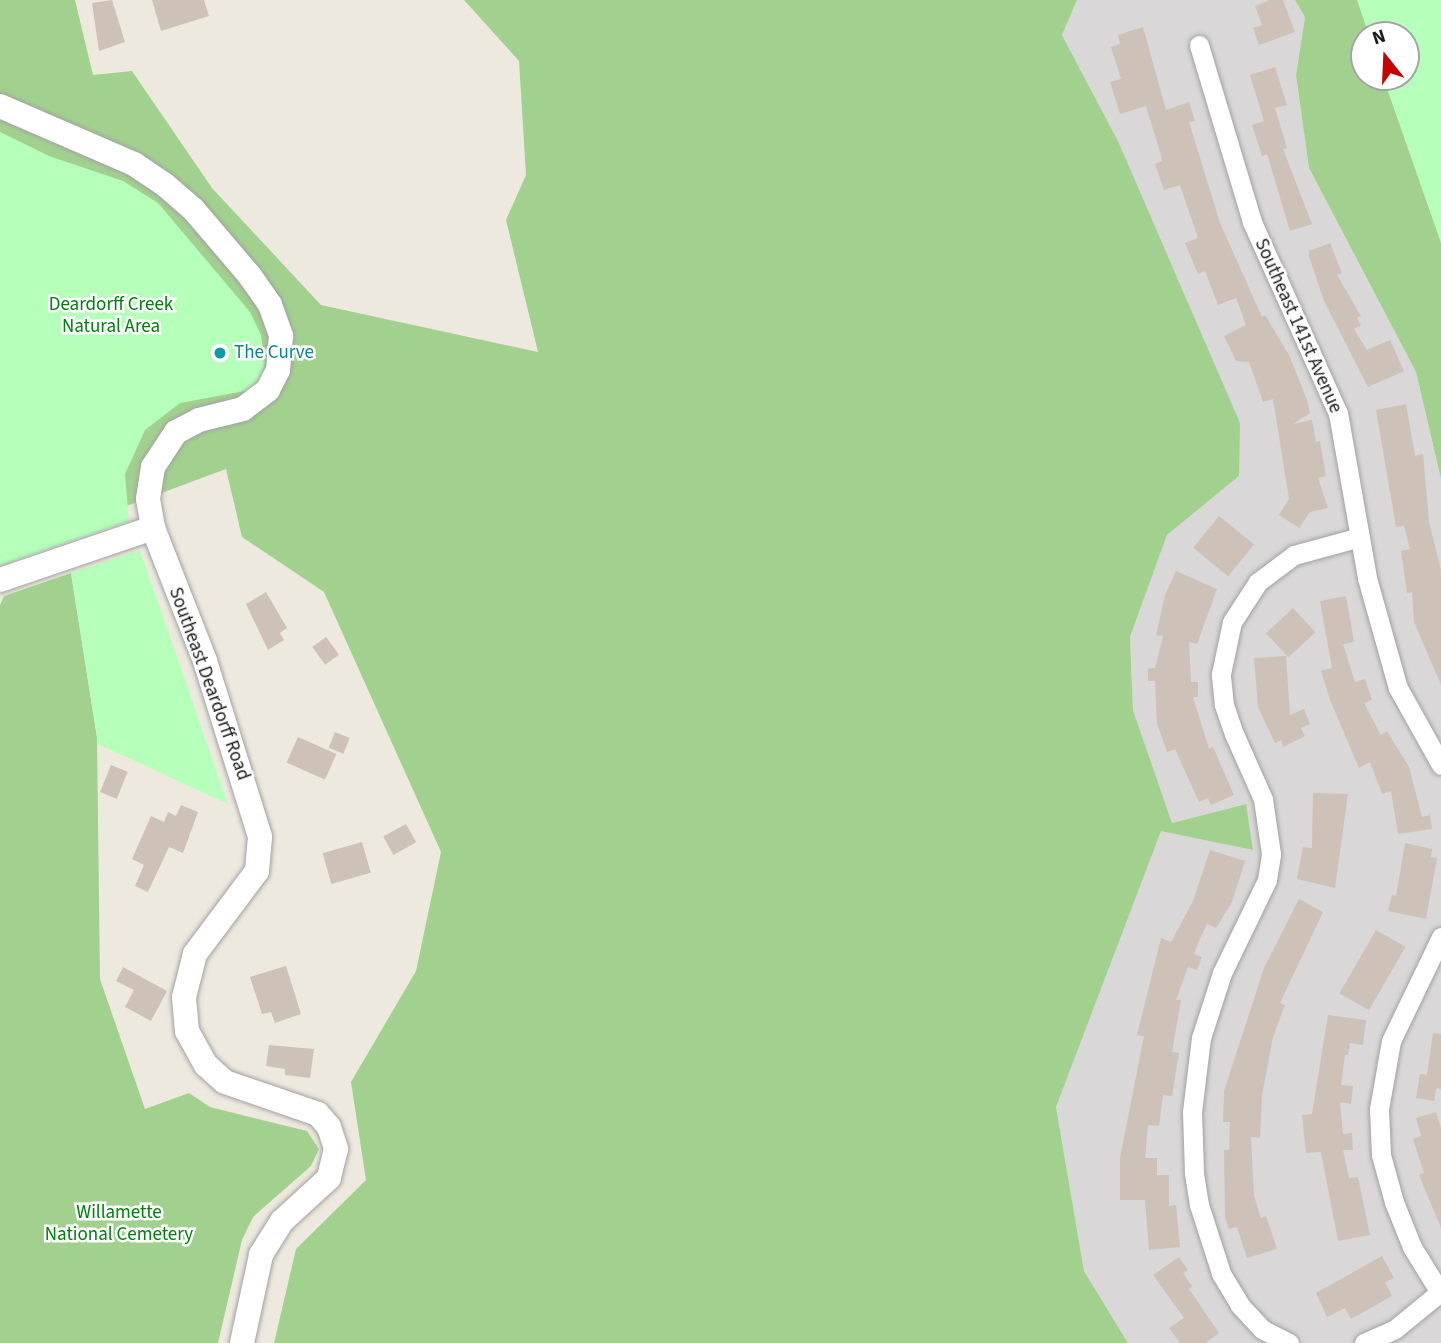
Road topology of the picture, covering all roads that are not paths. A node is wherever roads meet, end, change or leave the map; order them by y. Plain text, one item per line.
1 (1199, 45) dead end
2 (0, 106) edge
3 (153, 528) junction
4 (1360, 537) junction
5 (0, 580) edge
6 (1441, 765) edge
7 (1441, 937) edge
8 (1440, 1293) edge
9 (242, 1343) edge
10 (1289, 1343) edge
11 (1364, 1343) edge

1 - 4 street, Southeast 141st Avenue
2 - 3 street, Southeast Deardorff Road
3 - 5 street
3 - 9 street, Southeast Deardorff Road
4 - 6 street, Southeast 141st Avenue
4 - 10 street
7 - 8 street
8 - 11 street

